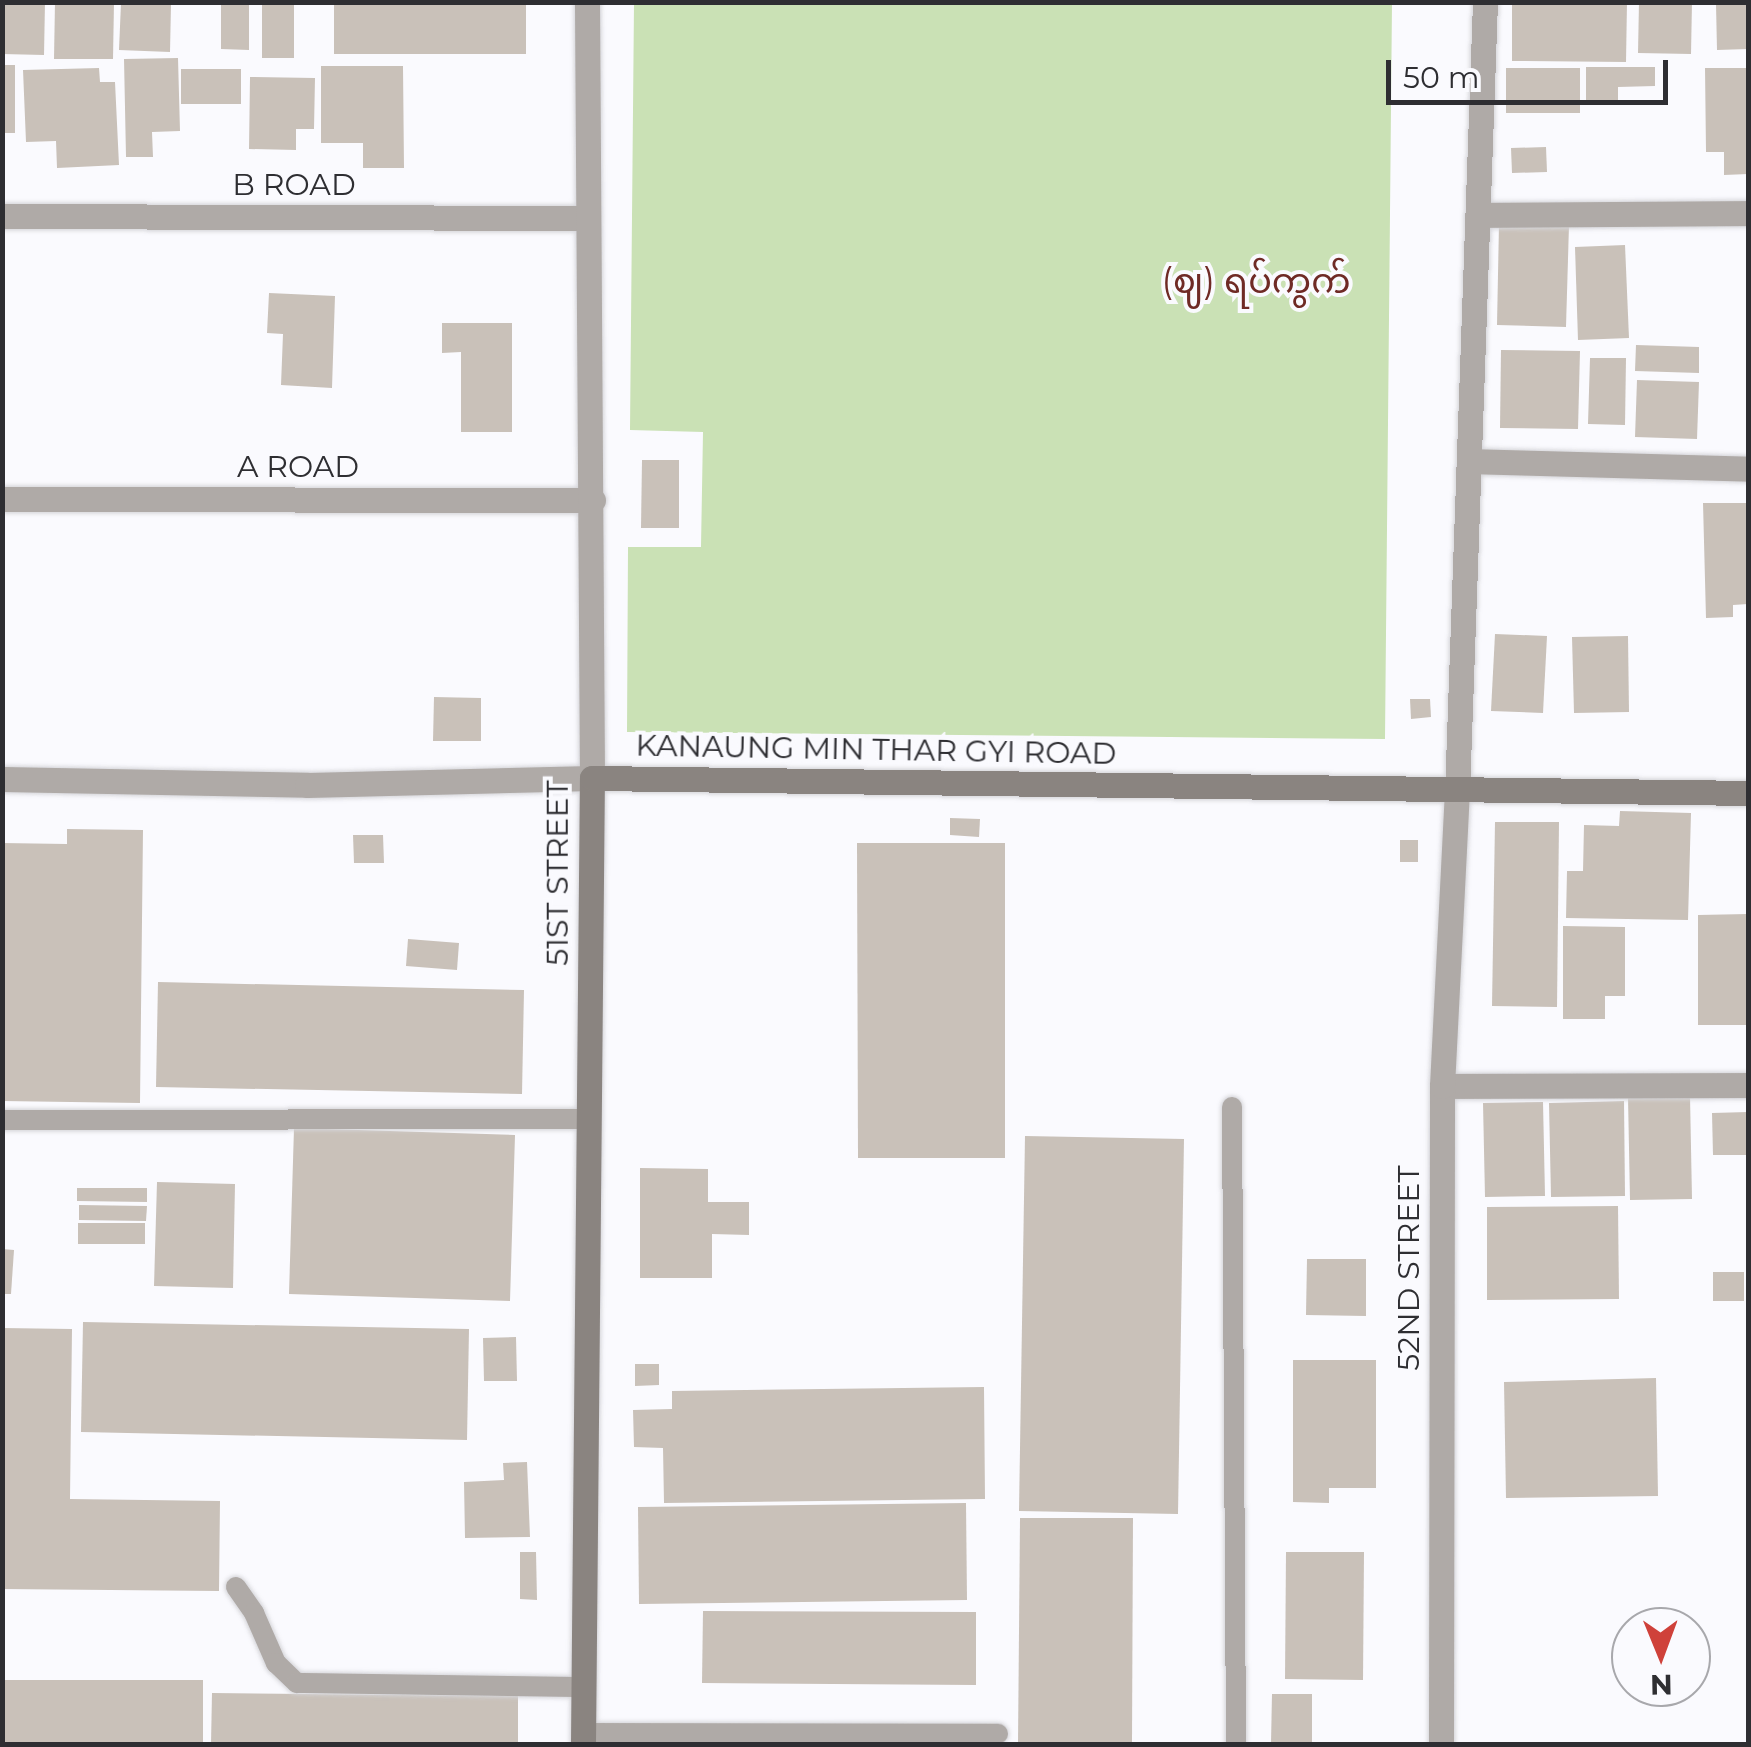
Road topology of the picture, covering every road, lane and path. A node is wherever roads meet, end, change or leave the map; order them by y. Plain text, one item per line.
1 (587, 2) edge
2 (1485, 2) edge
3 (1748, 214) edge
4 (1479, 215) junction
5 (2, 216) edge
6 (586, 218) junction
7 (1470, 461) junction
8 (1748, 469) edge
9 (2, 500) edge
10 (593, 500) junction
11 (592, 778) junction
12 (2, 780) edge
13 (1458, 792) junction
14 (1748, 793) edge
15 (1748, 1085) edge
16 (1442, 1086) junction
17 (1232, 1107) dead end
18 (2, 1120) edge
19 (589, 1120) junction
20 (236, 1587) dead end
21 (584, 1687) junction
22 (998, 1734) dead end
23 (583, 1739) edge
24 (1236, 1744) edge
25 (1441, 1744) edge

1 - 6 street, 51ST STREET
2 - 4 street, 52ND STREET
3 - 4 street
4 - 7 street, 52ND STREET
5 - 6 street, B ROAD
6 - 10 street, 51ST STREET
7 - 8 street
7 - 13 street, 52ND STREET
9 - 10 street, A ROAD
10 - 11 street, 51ST STREET
11 - 12 street, KANAUNG MIN THAR GYI ROAD
11 - 13 street, KANAUNG MIN THAR GYI ROAD
11 - 19 street, 51ST STREET
13 - 14 street, KANAUNG MIN THAR GYI ROAD
13 - 16 street, 52ND STREET
15 - 16 street
16 - 25 street, 52ND STREET
17 - 24 lane
18 - 19 lane
19 - 21 street, 51ST STREET
20 - 21 lane
21 - 23 street, 51ST STREET
22 - 23 lane

